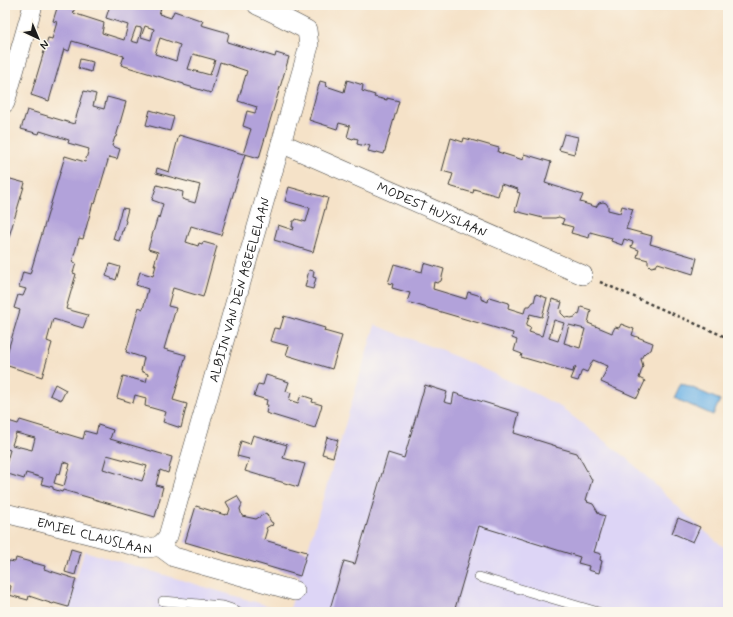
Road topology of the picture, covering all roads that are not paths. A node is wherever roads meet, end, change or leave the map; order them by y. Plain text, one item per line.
1 (34, 5) edge
2 (257, 5) edge
3 (5, 102) edge
4 (282, 143) junction
5 (583, 275) road end
6 (5, 513) edge
7 (159, 546) junction
8 (479, 578) dead end
9 (295, 591) dead end
10 (163, 602) dead end
11 (237, 612) edge
12 (598, 612) edge

1 - 3 street
2 - 4 street, ALBIJN VAN DEN ABEELELAAN
4 - 5 street, MODEST HUYSLAAN
4 - 7 street, ALBIJN VAN DEN ABEELELAAN
6 - 7 street, EMIEL CLAUSLAAN
7 - 9 street, EMIEL CLAUSLAAN
8 - 12 lane
10 - 11 lane

